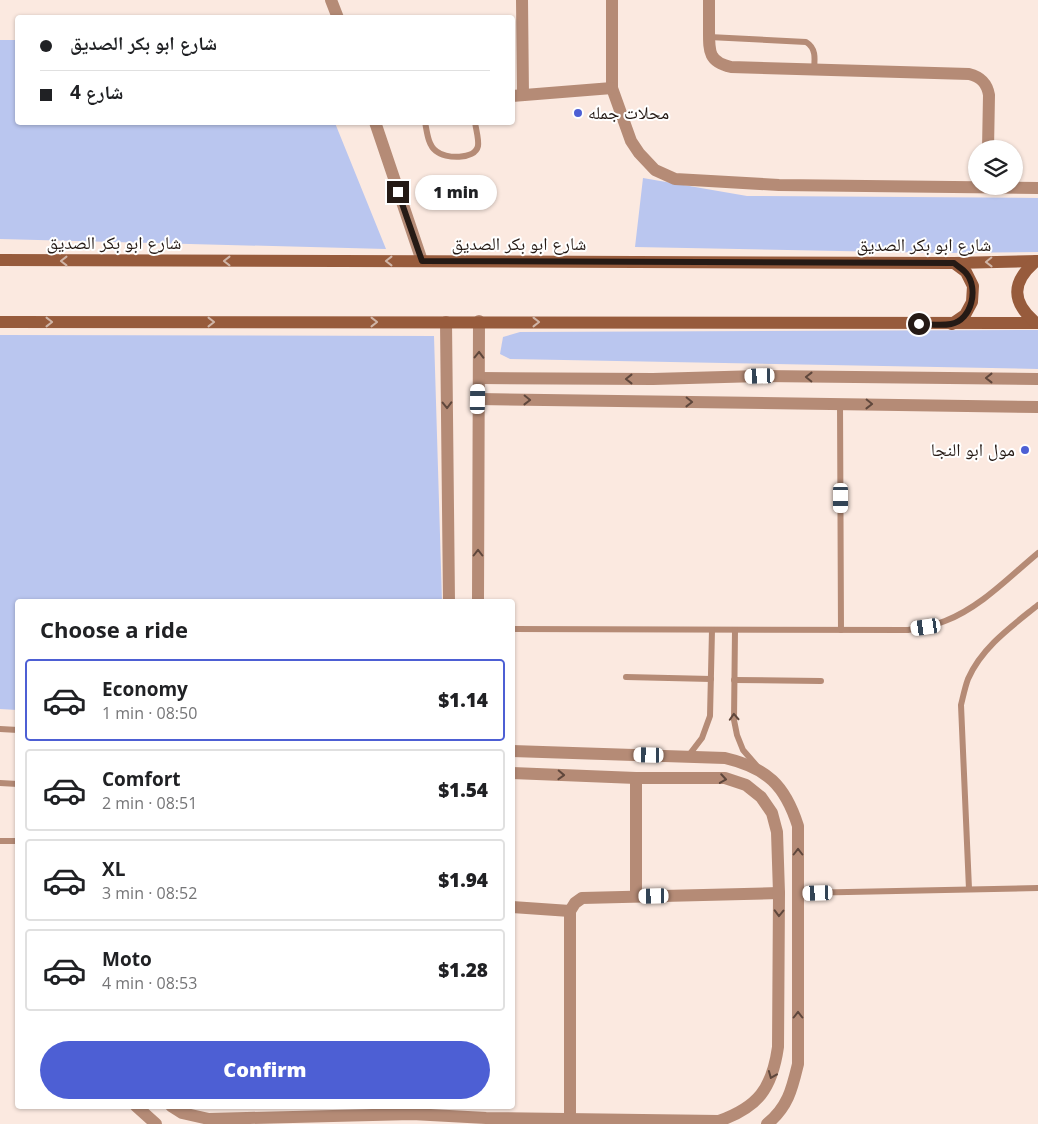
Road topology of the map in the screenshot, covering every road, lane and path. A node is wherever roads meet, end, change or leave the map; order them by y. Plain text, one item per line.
1 (331, 0) edge
2 (522, 0) edge
3 (612, 0) edge
4 (709, 0) edge
5 (337, 15) edge
6 (709, 37) junction
7 (814, 69) junction
8 (612, 88) junction
9 (518, 96) edge
10 (376, 125) edge
11 (426, 125) edge
12 (476, 125) edge
13 (988, 140) edge
14 (968, 186) edge
15 (1023, 187) edge
16 (1038, 188) edge
17 (0, 260) edge
18 (422, 261) junction
19 (1037, 262) edge
20 (954, 263) junction
21 (479, 321) junction
22 (0, 322) edge
23 (446, 322) junction
24 (1037, 323) edge
25 (952, 324) junction
26 (479, 378) junction
27 (1038, 379) edge
28 (478, 399) junction
29 (840, 404) junction
30 (1038, 407) edge
31 (1038, 553) edge
32 (449, 599) edge
33 (478, 599) edge
34 (1038, 605) edge
35 (515, 629) edge
36 (712, 630) junction
37 (735, 630) junction
38 (842, 630) junction
39 (626, 677) dead end
40 (711, 679) junction
41 (734, 680) junction
42 (821, 681) dead end
43 (0, 729) edge
44 (15, 730) edge
45 (515, 751) edge
46 (688, 757) junction
47 (515, 773) edge
48 (765, 773) junction
49 (636, 778) junction
50 (0, 783) edge
51 (15, 784) edge
52 (0, 841) edge
53 (15, 841) edge
54 (1038, 888) edge
55 (969, 889) junction
56 (779, 893) junction
57 (799, 893) junction
58 (636, 896) junction
59 (515, 908) edge
60 (570, 910) junction
61 (779, 960) junction
62 (798, 960) junction
63 (139, 1109) edge
64 (176, 1109) edge
65 (412, 1110) edge
66 (570, 1119) junction
67 (454, 1120) edge
68 (486, 1121) edge
69 (156, 1124) edge
70 (767, 1124) edge

1 - 5 street
2 - 9 street
3 - 8 street
4 - 6 street
6 - 7 street
6 - 7 lane
7 - 13 street
8 - 9 street
8 - 14 street
10 - 18 street
11 - 12 lane
15 - 16 street
18 -> 17 main road, شارع ابو بكر الصديق
18 - 20 main road, شارع ابو بكر الصديق
19 -> 20 main road, شارع ابو بكر الصديق
19 - 24 main road
20 - 25 main road
21 - 23 main road
21 -> 25 main road
26 -> 21 street
22 -> 23 main road
23 -> 32 street
24 - 25 main road
27 -> 26 street
26 - 28 street
28 -> 29 street
33 -> 28 street
29 -> 30 street
29 - 38 lane
31 - 38 lane
34 - 55 lane
35 - 36 lane
36 - 37 lane
36 - 40 lane
37 - 38 lane
37 - 41 lane
39 - 40 lane
40 - 46 lane
41 - 42 lane
48 -> 41 lane
43 - 44 lane
45 - 46 street
46 - 48 street
47 -> 49 street
57 -> 48 street
49 -> 56 street
49 - 58 street
50 - 51 lane
52 - 53 lane
54 - 55 lane
55 - 57 lane
56 - 58 street
56 -> 61 street
57 - 62 street
58 - 60 street
59 - 60 street
60 - 66 street
61 - 62 street
61 -> 66 street
70 -> 62 street
63 - 69 street
64 - 65 street
65 - 67 street
66 - 68 street
67 - 68 street

